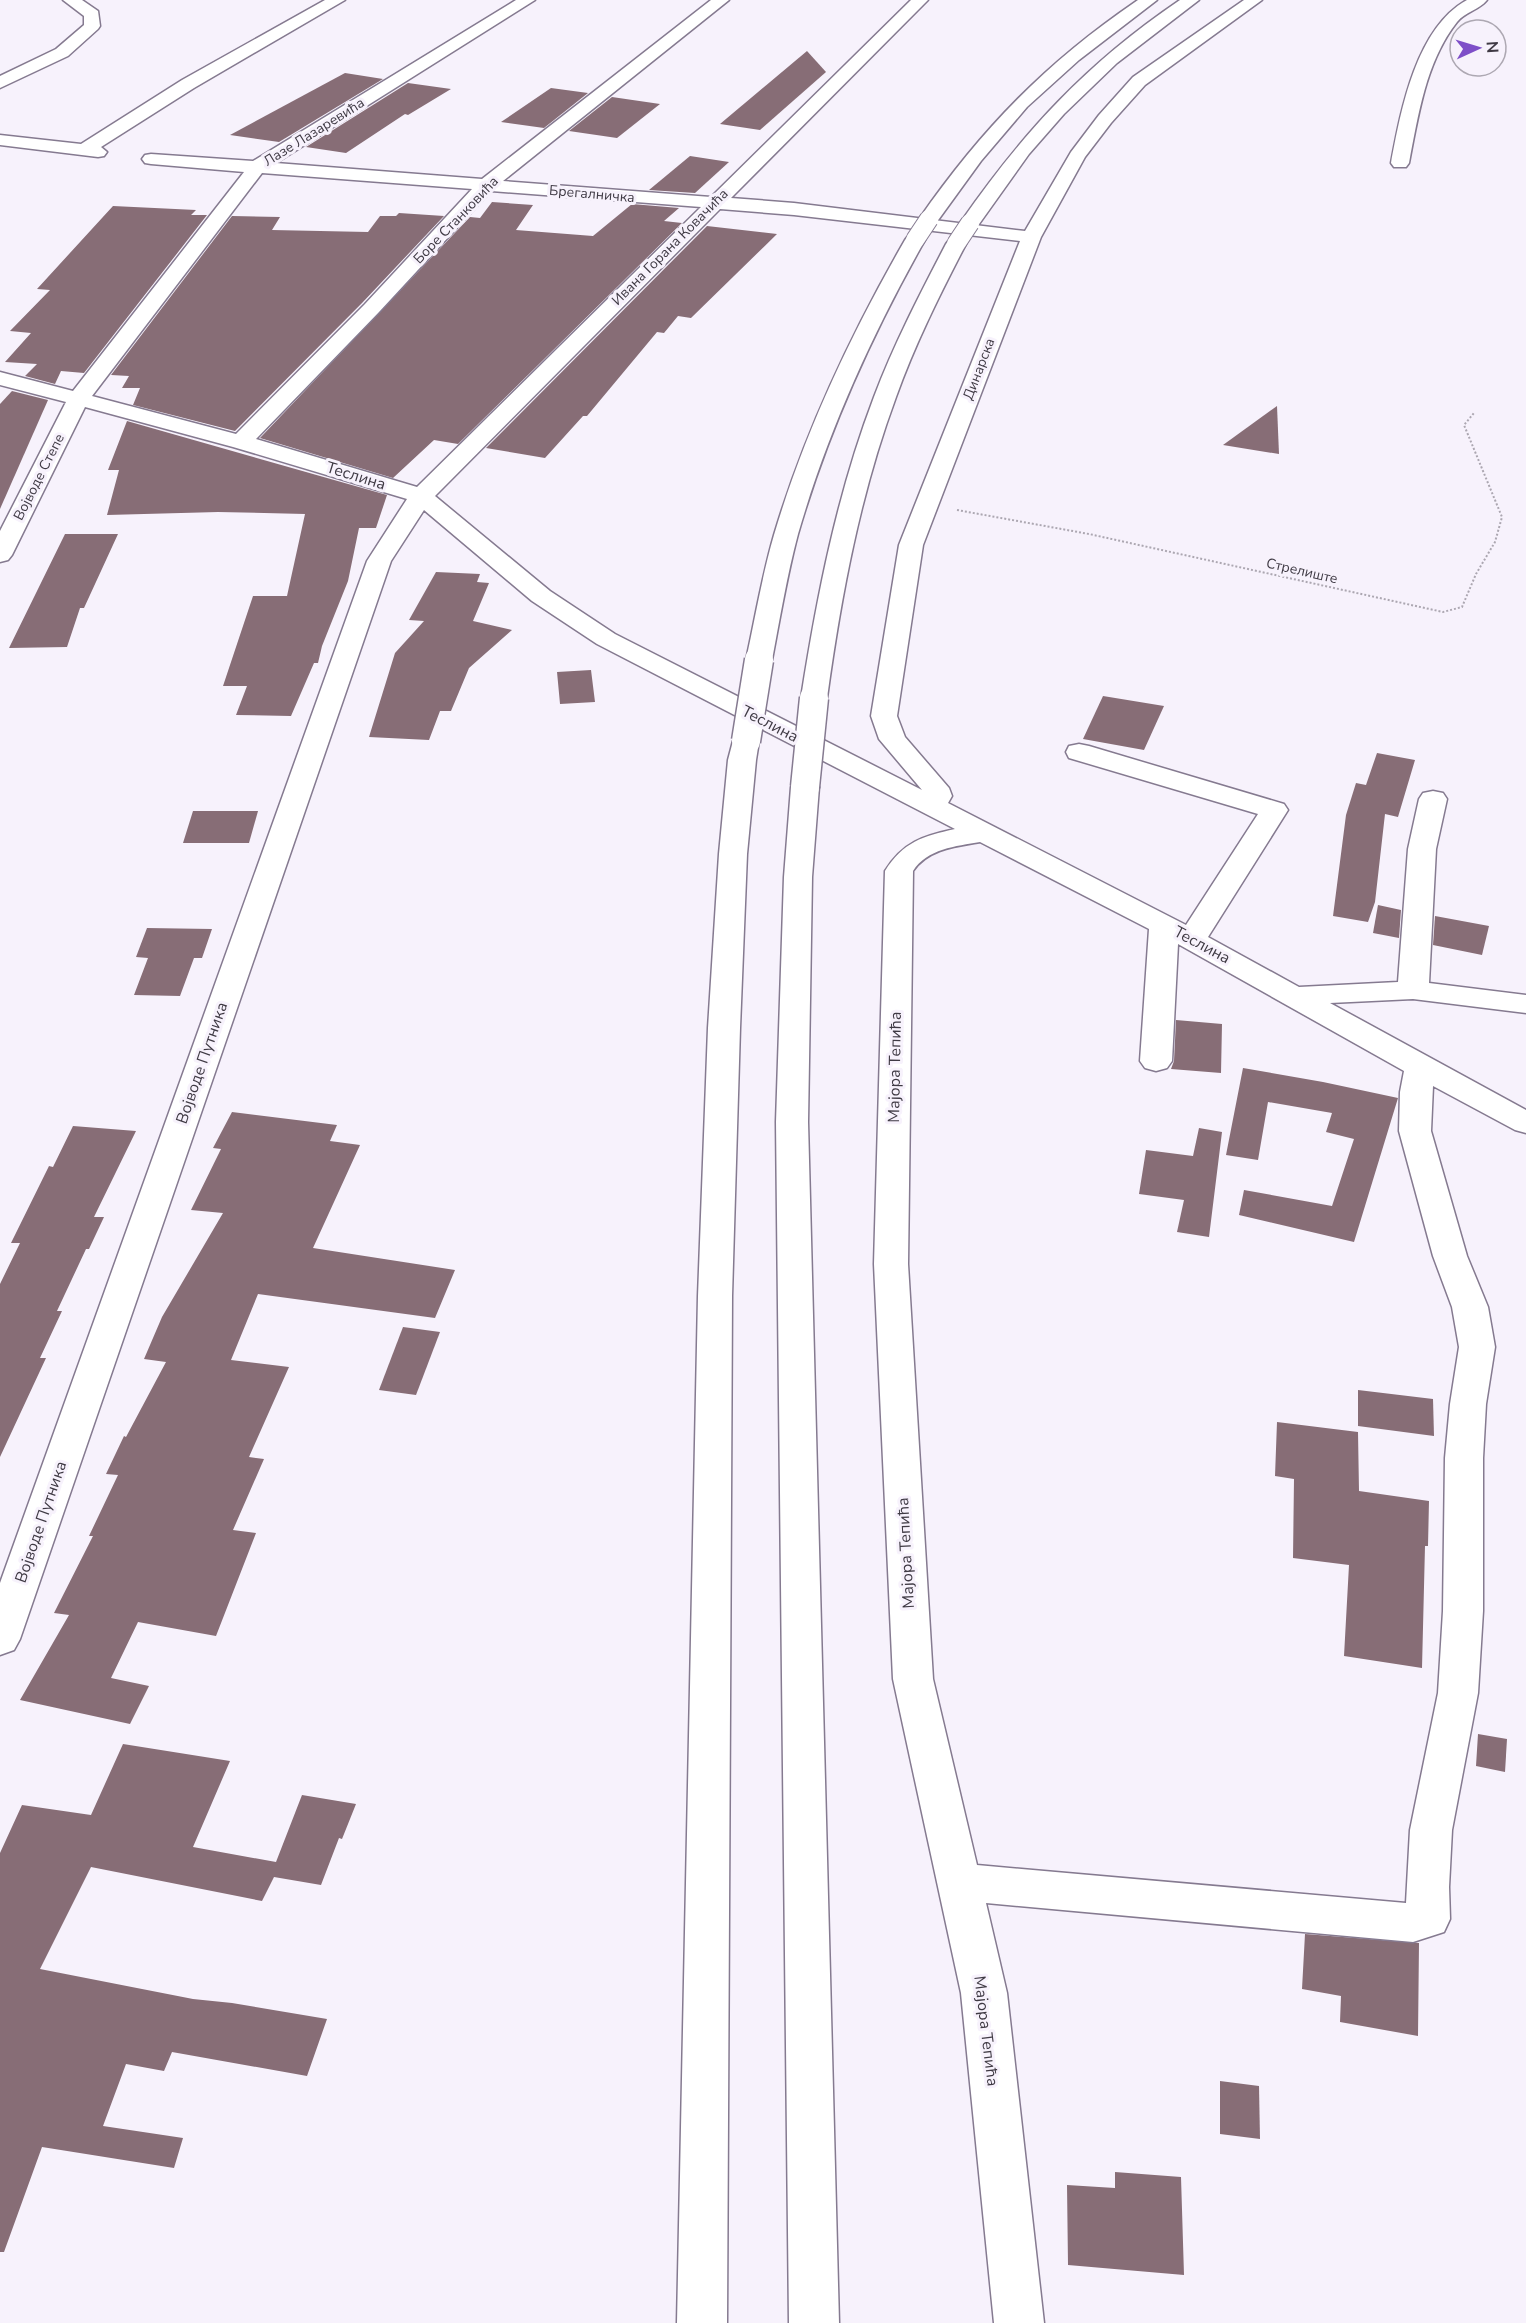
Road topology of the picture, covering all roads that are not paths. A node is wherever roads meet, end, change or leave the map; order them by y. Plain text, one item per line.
1 (71, 0) edge
2 (337, 0) edge
3 (527, 0) edge
4 (721, 0) edge
5 (920, 0) edge
6 (1149, 0) edge
7 (1191, 0) edge
8 (1254, 0) edge
9 (1479, 0) edge
10 (0, 83) edge
11 (0, 140) edge
12 (152, 159) dead end
13 (1400, 163) dead end
14 (257, 168) junction
15 (486, 185) junction
16 (714, 203) junction
17 (1031, 237) junction
18 (0, 378) edge
19 (78, 399) junction
20 (241, 442) junction
21 (421, 496) junction
22 (0, 555) edge
23 (1079, 752) dead end
24 (1433, 799) dead end
25 (932, 807) junction
26 (984, 833) junction
27 (1164, 925) junction
28 (1192, 939) junction
29 (1413, 990) junction
30 (1294, 996) junction
31 (1526, 1004) edge
32 (1156, 1061) dead end
33 (1421, 1067) junction
34 (1526, 1123) edge
35 (0, 1639) edge
36 (958, 1882) junction
37 (702, 2323) edge
38 (814, 2323) edge
39 (1018, 2323) edge

1 - 10 main road
2 - 11 main road
3 - 14 main road, Лазе Лазаревића
4 - 15 main road, Боре Станковића
5 - 16 main road, Ивана Горана Ковачића
6 - 37 main road, bridge
7 - 38 main road, bridge
8 - 17 main road, Динарска
9 - 13 main road
12 - 14 main road, Брегалничка
14 - 15 main road, Брегалничка
14 - 19 main road, Лазе Лазаревића
15 - 16 main road, Брегалничка
15 - 20 main road, Боре Станковића
16 - 17 main road, Брегалничка
16 - 21 main road, Ивана Горана Ковачића
17 - 25 main road, Динарска
18 - 19 main road, Теслина
19 - 20 main road, Теслина
19 - 22 main road, Војводе Степе
20 - 21 main road, Теслина
21 - 25 main road, Теслина
21 - 35 main road, Војводе Путника
23 - 28 main road
24 - 29 main road
25 - 26 main road, Теслина
26 - 27 main road, Теслина
26 - 36 main road, Мајора Тепића
27 - 28 main road, Теслина
27 - 32 main road
28 - 30 main road, Теслина
29 - 30 main road
29 - 31 main road
30 - 33 main road, Теслина
33 - 34 main road, Теслина
33 - 36 main road
36 - 39 main road, Мајора Тепића

